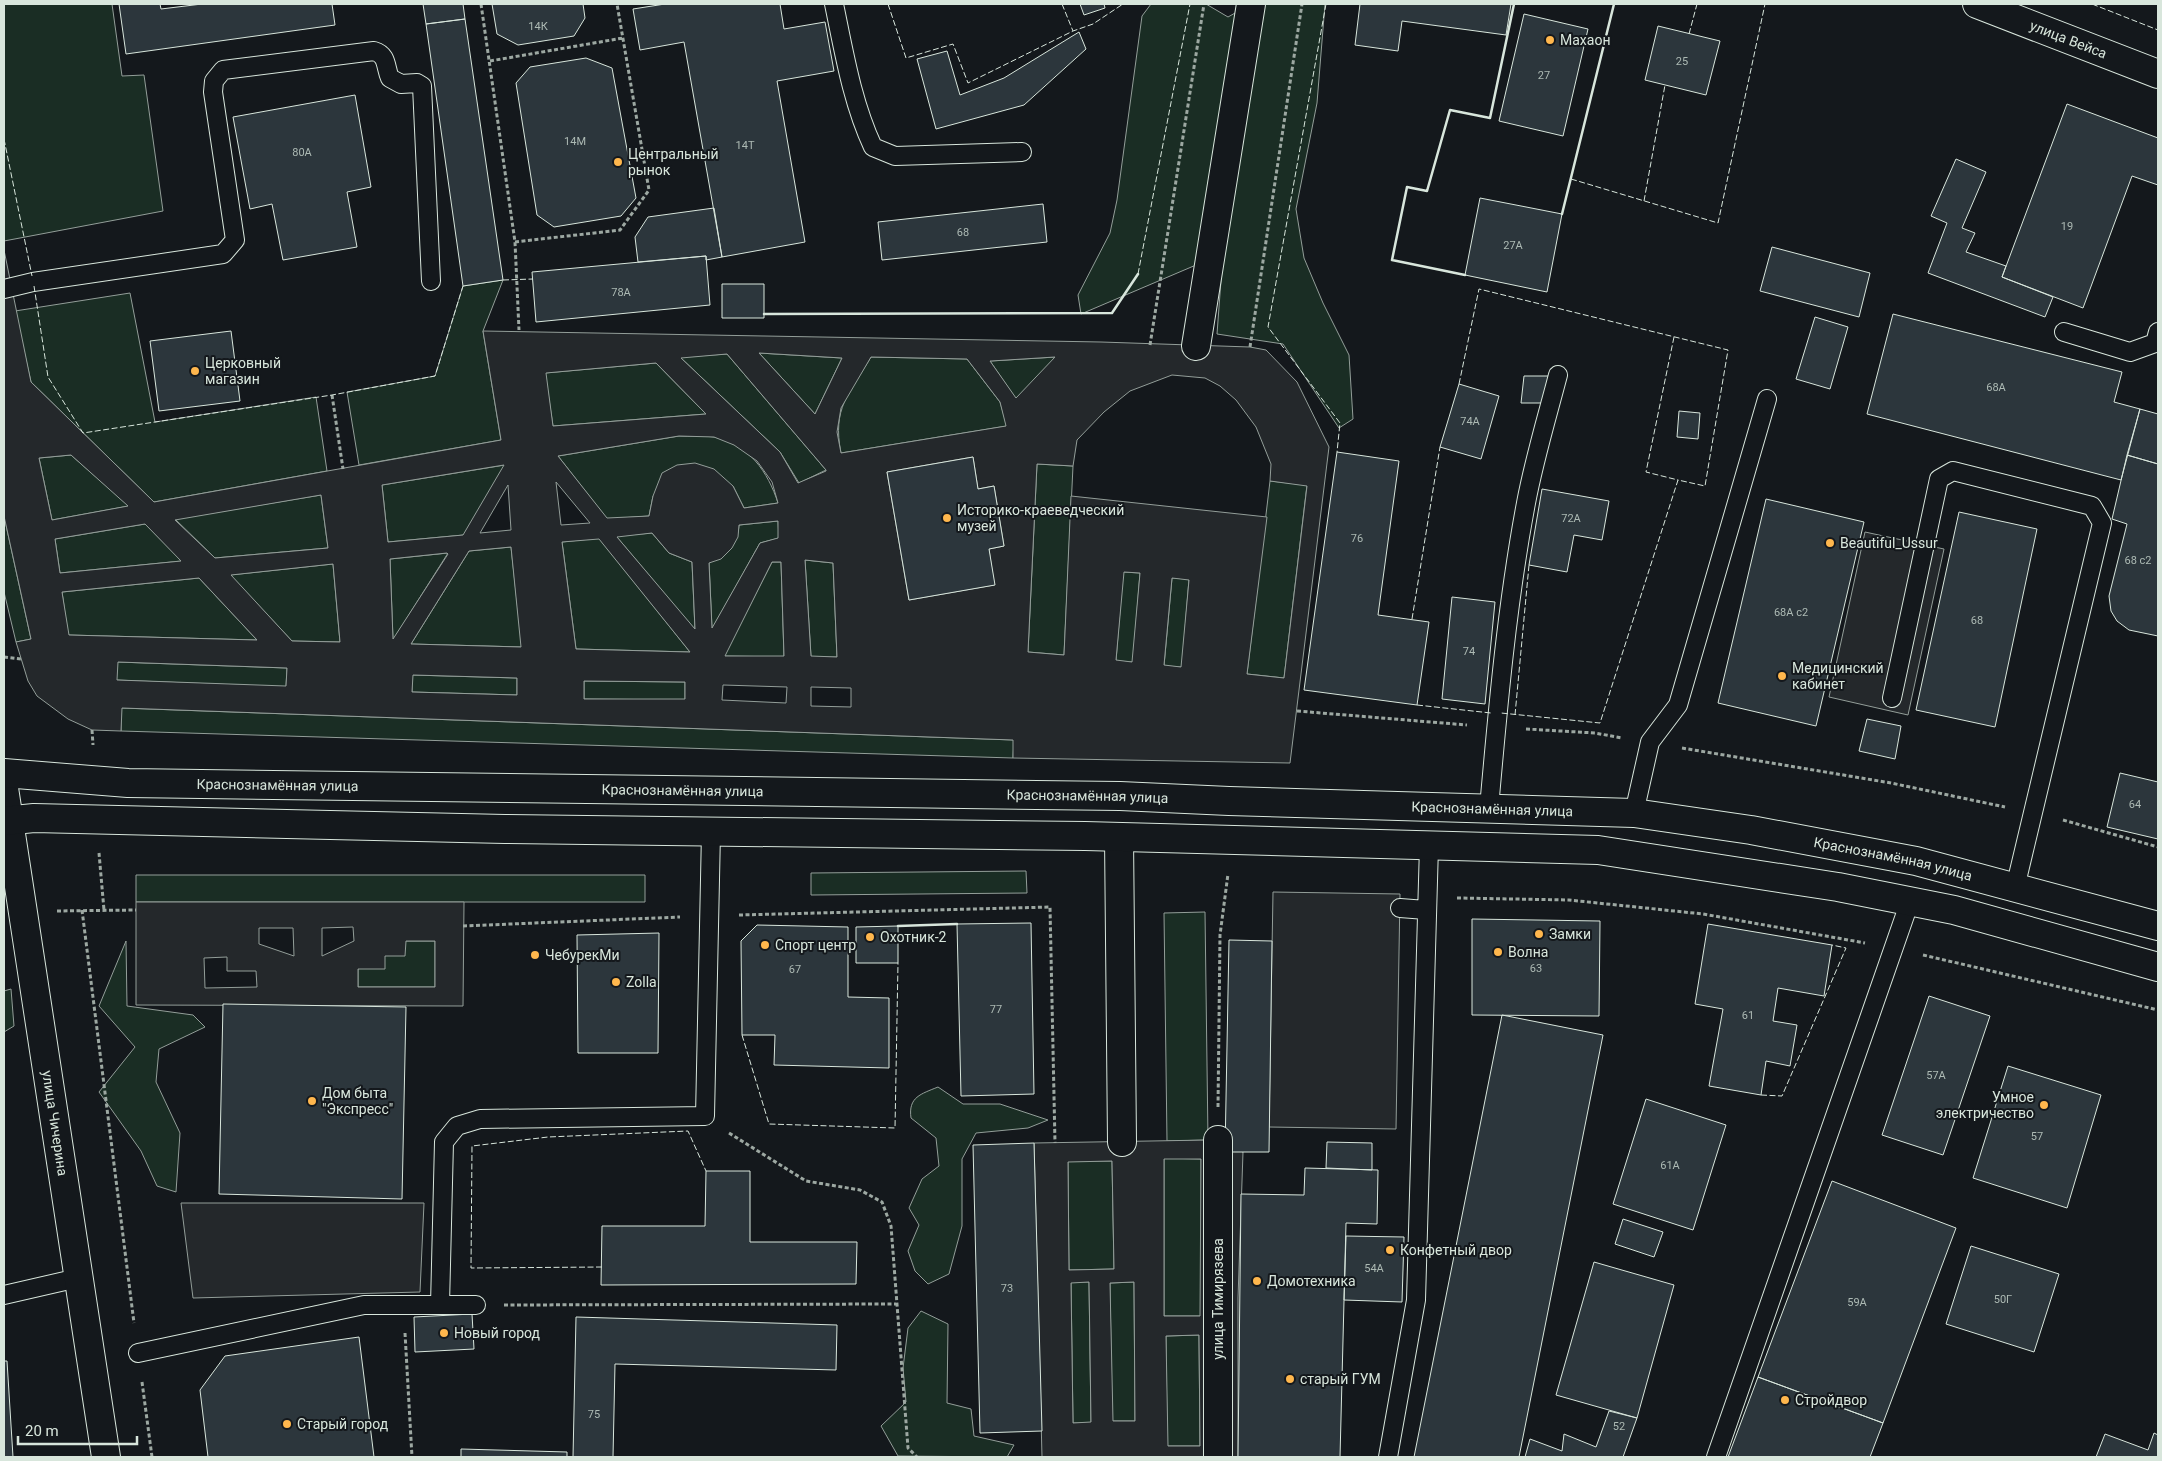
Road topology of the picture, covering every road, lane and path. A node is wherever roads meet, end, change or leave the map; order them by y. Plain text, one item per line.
1 (481, 4) edge
2 (617, 4) edge
3 (834, 4) edge
4 (1204, 4) edge
5 (1251, 4) edge
6 (1302, 4) edge
7 (1977, 4) edge
8 (623, 38) junction
9 (490, 61) junction
10 (2158, 74) edge
11 (1022, 152) dead end
12 (515, 242) junction
13 (431, 281) dead end
14 (4, 290) edge
15 (519, 330) dead end
16 (2064, 332) dead end
17 (2158, 332) edge
18 (1150, 345) dead end
19 (1196, 346) dead end
20 (1250, 347) dead end
21 (1558, 375) dead end
22 (332, 395) dead end
23 (1767, 399) dead end
24 (343, 468) dead end
25 (4, 657) edge
26 (21, 659) dead end
27 (1892, 698) dead end
28 (1297, 711) dead end
29 (1496, 727) junction
30 (1650, 742) junction
31 (4, 773) edge
32 (4, 788) edge
33 (1490, 808) junction
34 (1634, 813) junction
35 (2032, 813) junction
36 (6, 820) edge
37 (711, 832) junction
38 (1119, 837) junction
39 (1229, 840) junction
40 (1429, 846) junction
41 (2158, 847) edge
42 (1922, 863) junction
43 (2015, 888) junction
44 (1910, 901) junction
45 (1426, 904) junction
46 (1400, 908) dead end
47 (136, 910) dead end
48 (709, 916) junction
49 (463, 926) dead end
50 (2158, 926) edge
51 (1894, 949) junction
52 (2158, 967) edge
53 (2158, 1010) edge
54 (704, 1116) junction
55 (1218, 1140) joint
56 (1122, 1142) dead end
57 (1055, 1143) dead end
58 (78, 1278) junction
59 (4, 1295) edge
60 (896, 1304) junction
61 (440, 1305) junction
62 (476, 1305) joint
63 (403, 1306) junction
64 (138, 1353) junction
65 (106, 1457) edge
66 (152, 1457) edge
67 (412, 1457) edge
68 (917, 1457) edge
69 (1218, 1457) edge
70 (1388, 1457) edge
71 (1716, 1457) edge

1 - 9 path
2 - 8 path
3 - 11 lane
4 - 18 path
5 - 19 main road
6 - 20 path
7 - 10 main road, улица Вейса
8 - 9 path
8 - 12 path
9 - 12 path
12 - 15 path
13 - 14 lane
16 - 17 lane
21 - 29 lane
22 - 24 path
23 - 30 lane
25 - 26 path
27 - 35 lane
28 - 29 path
29 - 30 path
29 - 33 lane
30 - 34 lane
30 - 35 path
31 - 33 main road, Краснознамённая улица
32 - 36 main road, улица Чичерина
33 - 34 main road, Краснознамённая улица
34 - 42 main road, Краснознамённая улица
35 - 41 path
35 - 43 lane
36 - 37 main road
36 - 58 main road, улица Чичерина
37 - 38 main road
37 - 48 lane
38 - 39 main road
38 - 56 main road
39 - 40 main road
39 - 55 path
40 - 44 main road
40 - 45 lane
42 - 43 main road, Краснознамённая улица
42 - 44 main road
43 - 50 main road, Краснознамённая улица
44 - 51 lane
44 - 52 main road
45 - 46 lane
45 - 51 path
45 - 70 lane
47 - 64 path
48 - 49 path
48 - 54 lane
48 - 57 path
51 - 53 path
51 - 71 lane
54 - 60 path
54 - 61 lane
55 - 69 main road, улица Тимирязева
58 - 59 lane
58 - 65 main road, улица Чичерина
60 - 62 path
60 - 68 path
61 - 62 lane
61 - 63 lane
63 - 64 lane
63 - 67 path
64 - 66 path

